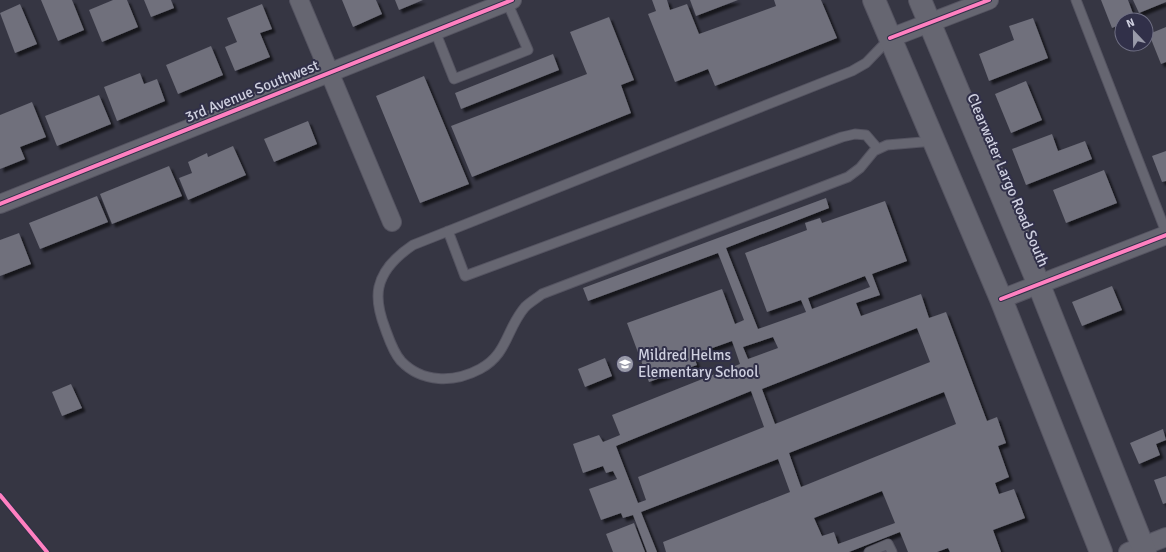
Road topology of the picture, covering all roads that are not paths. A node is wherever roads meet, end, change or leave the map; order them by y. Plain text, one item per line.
1 (299, 0) edge
2 (874, 0) edge
3 (920, 0) edge
4 (989, 0) edge
5 (1076, 0) edge
6 (510, 1) edge
7 (930, 24) junction
8 (435, 31) junction
9 (890, 38) junction
10 (330, 73) junction
11 (934, 141) junction
12 (878, 149) junction
13 (0, 204) edge
14 (392, 222) dead end
15 (448, 231) junction
16 (1166, 233) edge
17 (1039, 285) junction
18 (1001, 299) junction
19 (1166, 537) edge
20 (1139, 550) edge
21 (869, 552) edge
22 (892, 552) edge
23 (1101, 552) edge

1 - 10 street
2 - 9 main road
3 - 7 main road, Clearwater Largo Road South
4 - 7 street
5 - 16 lane
6 - 8 street, 3rd Avenue Southwest
6 - 8 lane
7 - 9 street
7 - 17 main road, Clearwater Largo Road South
8 - 10 street, 3rd Avenue Southwest
9 - 11 main road
9 - 15 lane
10 - 13 street, 3rd Avenue Southwest
10 - 14 street
11 - 12 lane
11 - 18 main road
12 - 15 lane
12 - 15 lane
16 - 17 street
17 - 18 street
17 - 20 main road, Clearwater Largo Road South
18 - 23 main road
19 - 20 street
21 - 22 lane

